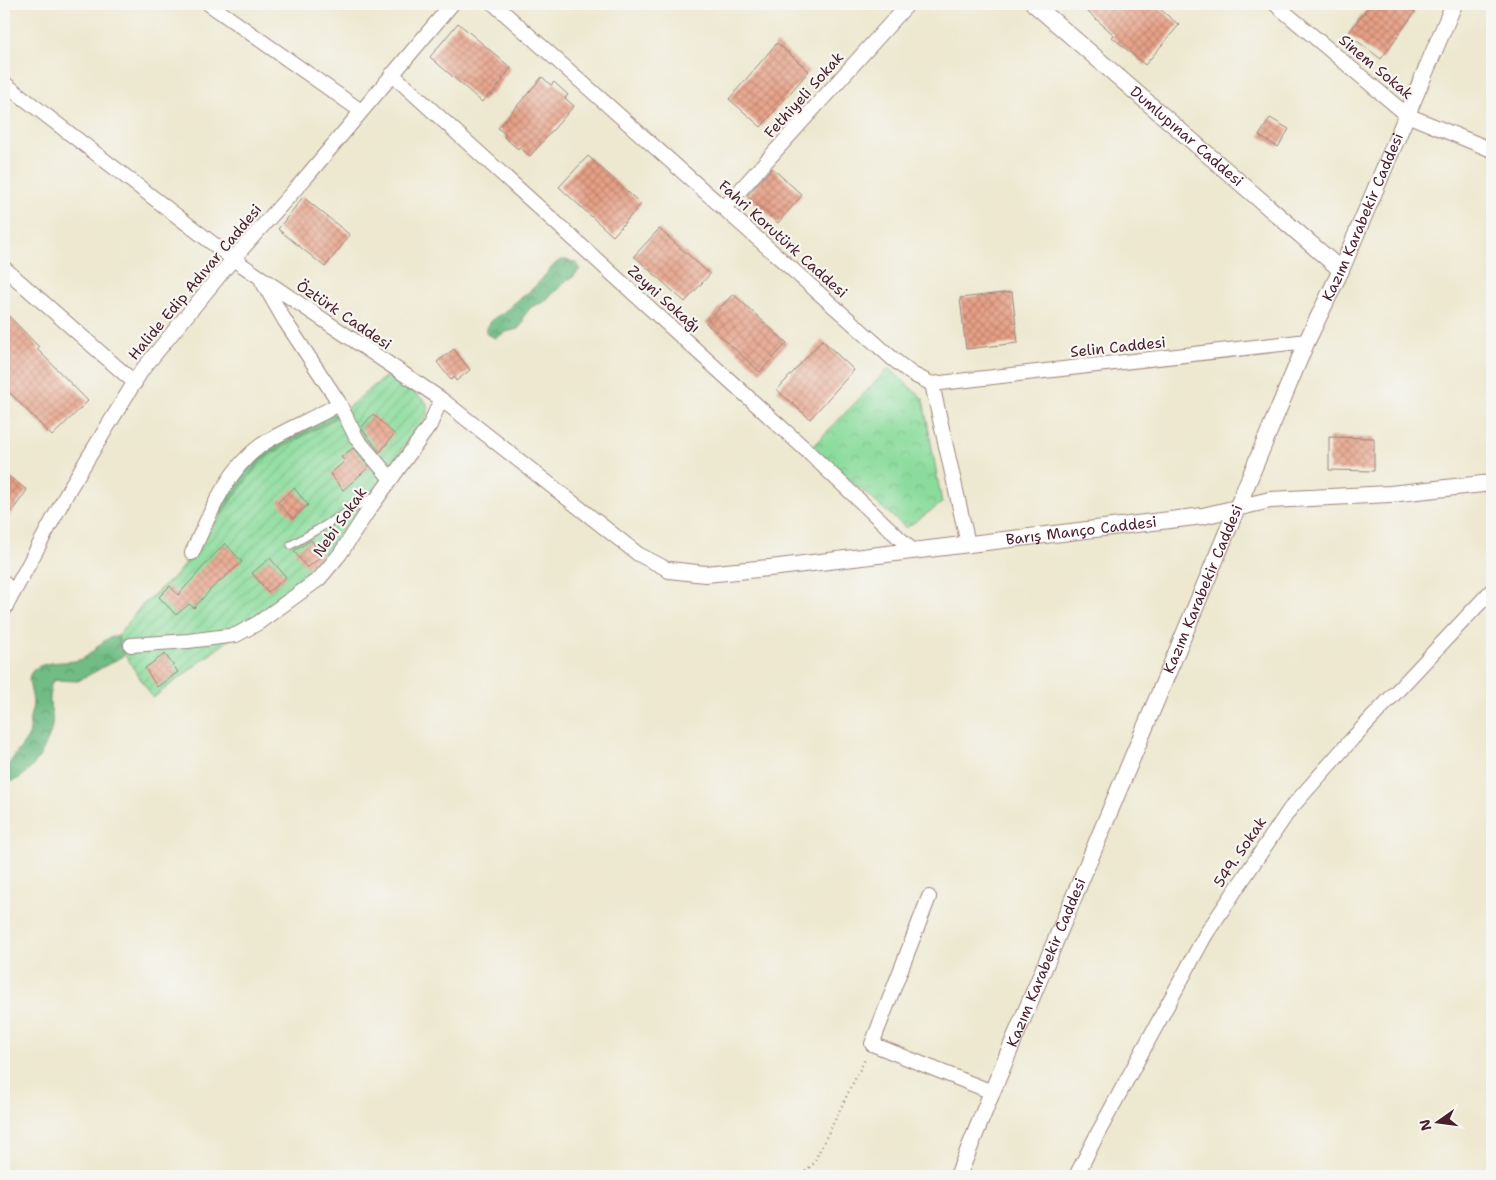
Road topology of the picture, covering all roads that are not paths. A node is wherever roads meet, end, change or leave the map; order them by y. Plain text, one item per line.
1 (209, 4) edge
2 (452, 4) edge
3 (494, 4) edge
4 (908, 4) edge
5 (1034, 4) edge
6 (1275, 4) edge
7 (1454, 4) edge
8 (392, 74) junction
9 (4, 83) edge
10 (361, 111) junction
11 (1407, 115) junction
12 (1492, 150) edge
13 (724, 208) junction
14 (233, 259) junction
15 (4, 268) edge
16 (1341, 270) junction
17 (260, 278) junction
18 (1307, 342) junction
19 (135, 383) junction
20 (932, 384) junction
21 (441, 399) junction
22 (338, 401) junction
23 (391, 479) junction
24 (1492, 483) edge
25 (381, 493) junction
26 (1237, 508) junction
27 (291, 544) dead end
28 (968, 544) junction
29 (913, 551) junction
30 (192, 553) dead end
31 (669, 570) joint
32 (8, 588) edge
33 (1492, 590) edge
34 (4, 610) edge
35 (131, 645) dead end
36 (929, 897) dead end
37 (992, 1092) junction
38 (958, 1176) edge
39 (1076, 1176) edge

1 - 10 street
2 - 8 street, Halide Edip Adıvar Caddesi
3 - 13 street, Fahri Korutürk Caddesi
4 - 13 street, Fethiyeli Sokak
5 - 16 street, Dumlupınar Caddesi
6 - 11 street, Sinem Sokak
7 - 11 street, Kazım Karabekir Caddesi
8 - 10 street, Halide Edip Adıvar Caddesi
8 - 29 street, Zeyni Sokağı
9 - 14 street, Öztürk Caddesi
10 - 14 street, Halide Edip Adıvar Caddesi
11 - 12 street, Sinem Sokak
11 - 16 street, Kazım Karabekir Caddesi
13 - 20 street, Fahri Korutürk Caddesi
14 - 17 street, Öztürk Caddesi
14 - 19 street, Halide Edip Adıvar Caddesi
15 - 19 street
16 - 18 street, Kazım Karabekir Caddesi
17 - 21 street, Öztürk Caddesi
17 - 22 street
18 - 20 street, Selin Caddesi
18 - 26 street, Kazım Karabekir Caddesi
19 - 32 street, Halide Edip Adıvar Caddesi
20 - 28 street
21 - 23 street, Nebi Sokak
21 - 31 street, Öztürk Caddesi
22 - 23 street
22 - 30 street
23 - 25 street, Nebi Sokak
24 - 26 street, Barış Manço Caddesi
25 - 27 lane
25 - 35 street, Nebi Sokak
26 - 28 street, Barış Manço Caddesi
26 - 37 street, Kazım Karabekir Caddesi
28 - 29 street, Barış Manço Caddesi
29 - 31 street, Barış Manço Caddesi
32 - 34 street, Halide Edip Adıvar Caddesi
33 - 39 street, 549. Sokak
36 - 37 street
37 - 38 street, Kazım Karabekir Caddesi

